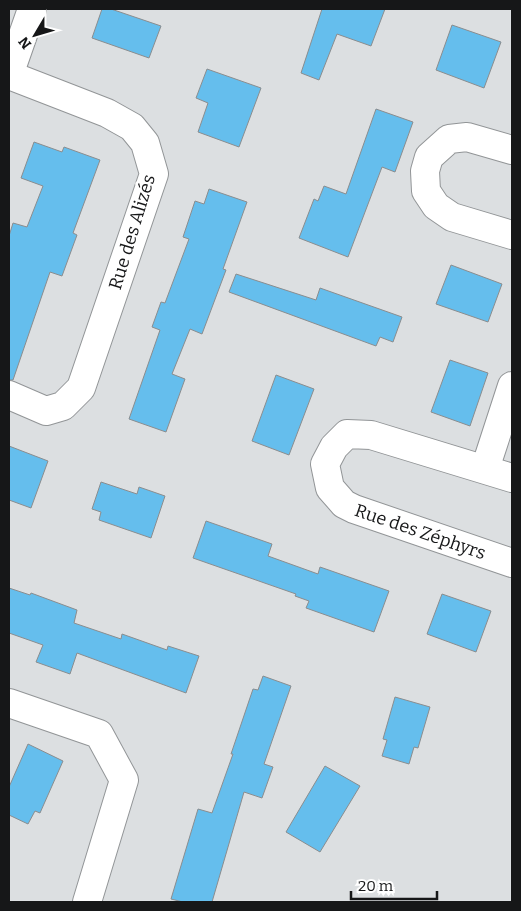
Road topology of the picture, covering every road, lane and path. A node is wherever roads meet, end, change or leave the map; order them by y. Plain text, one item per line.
1 (32, 9) edge
2 (9, 75) edge
3 (512, 150) edge
4 (512, 235) edge
5 (512, 386) edge
6 (9, 395) edge
7 (485, 469) junction
8 (512, 478) edge
9 (512, 563) edge
10 (9, 703) edge
11 (88, 902) edge

1 - 2 street, Rue des Alizés
2 - 6 street, Rue des Alizés
3 - 4 street
5 - 7 street
7 - 8 street, Rue des Zéphyrs
7 - 9 street, Rue des Zéphyrs
10 - 11 street

